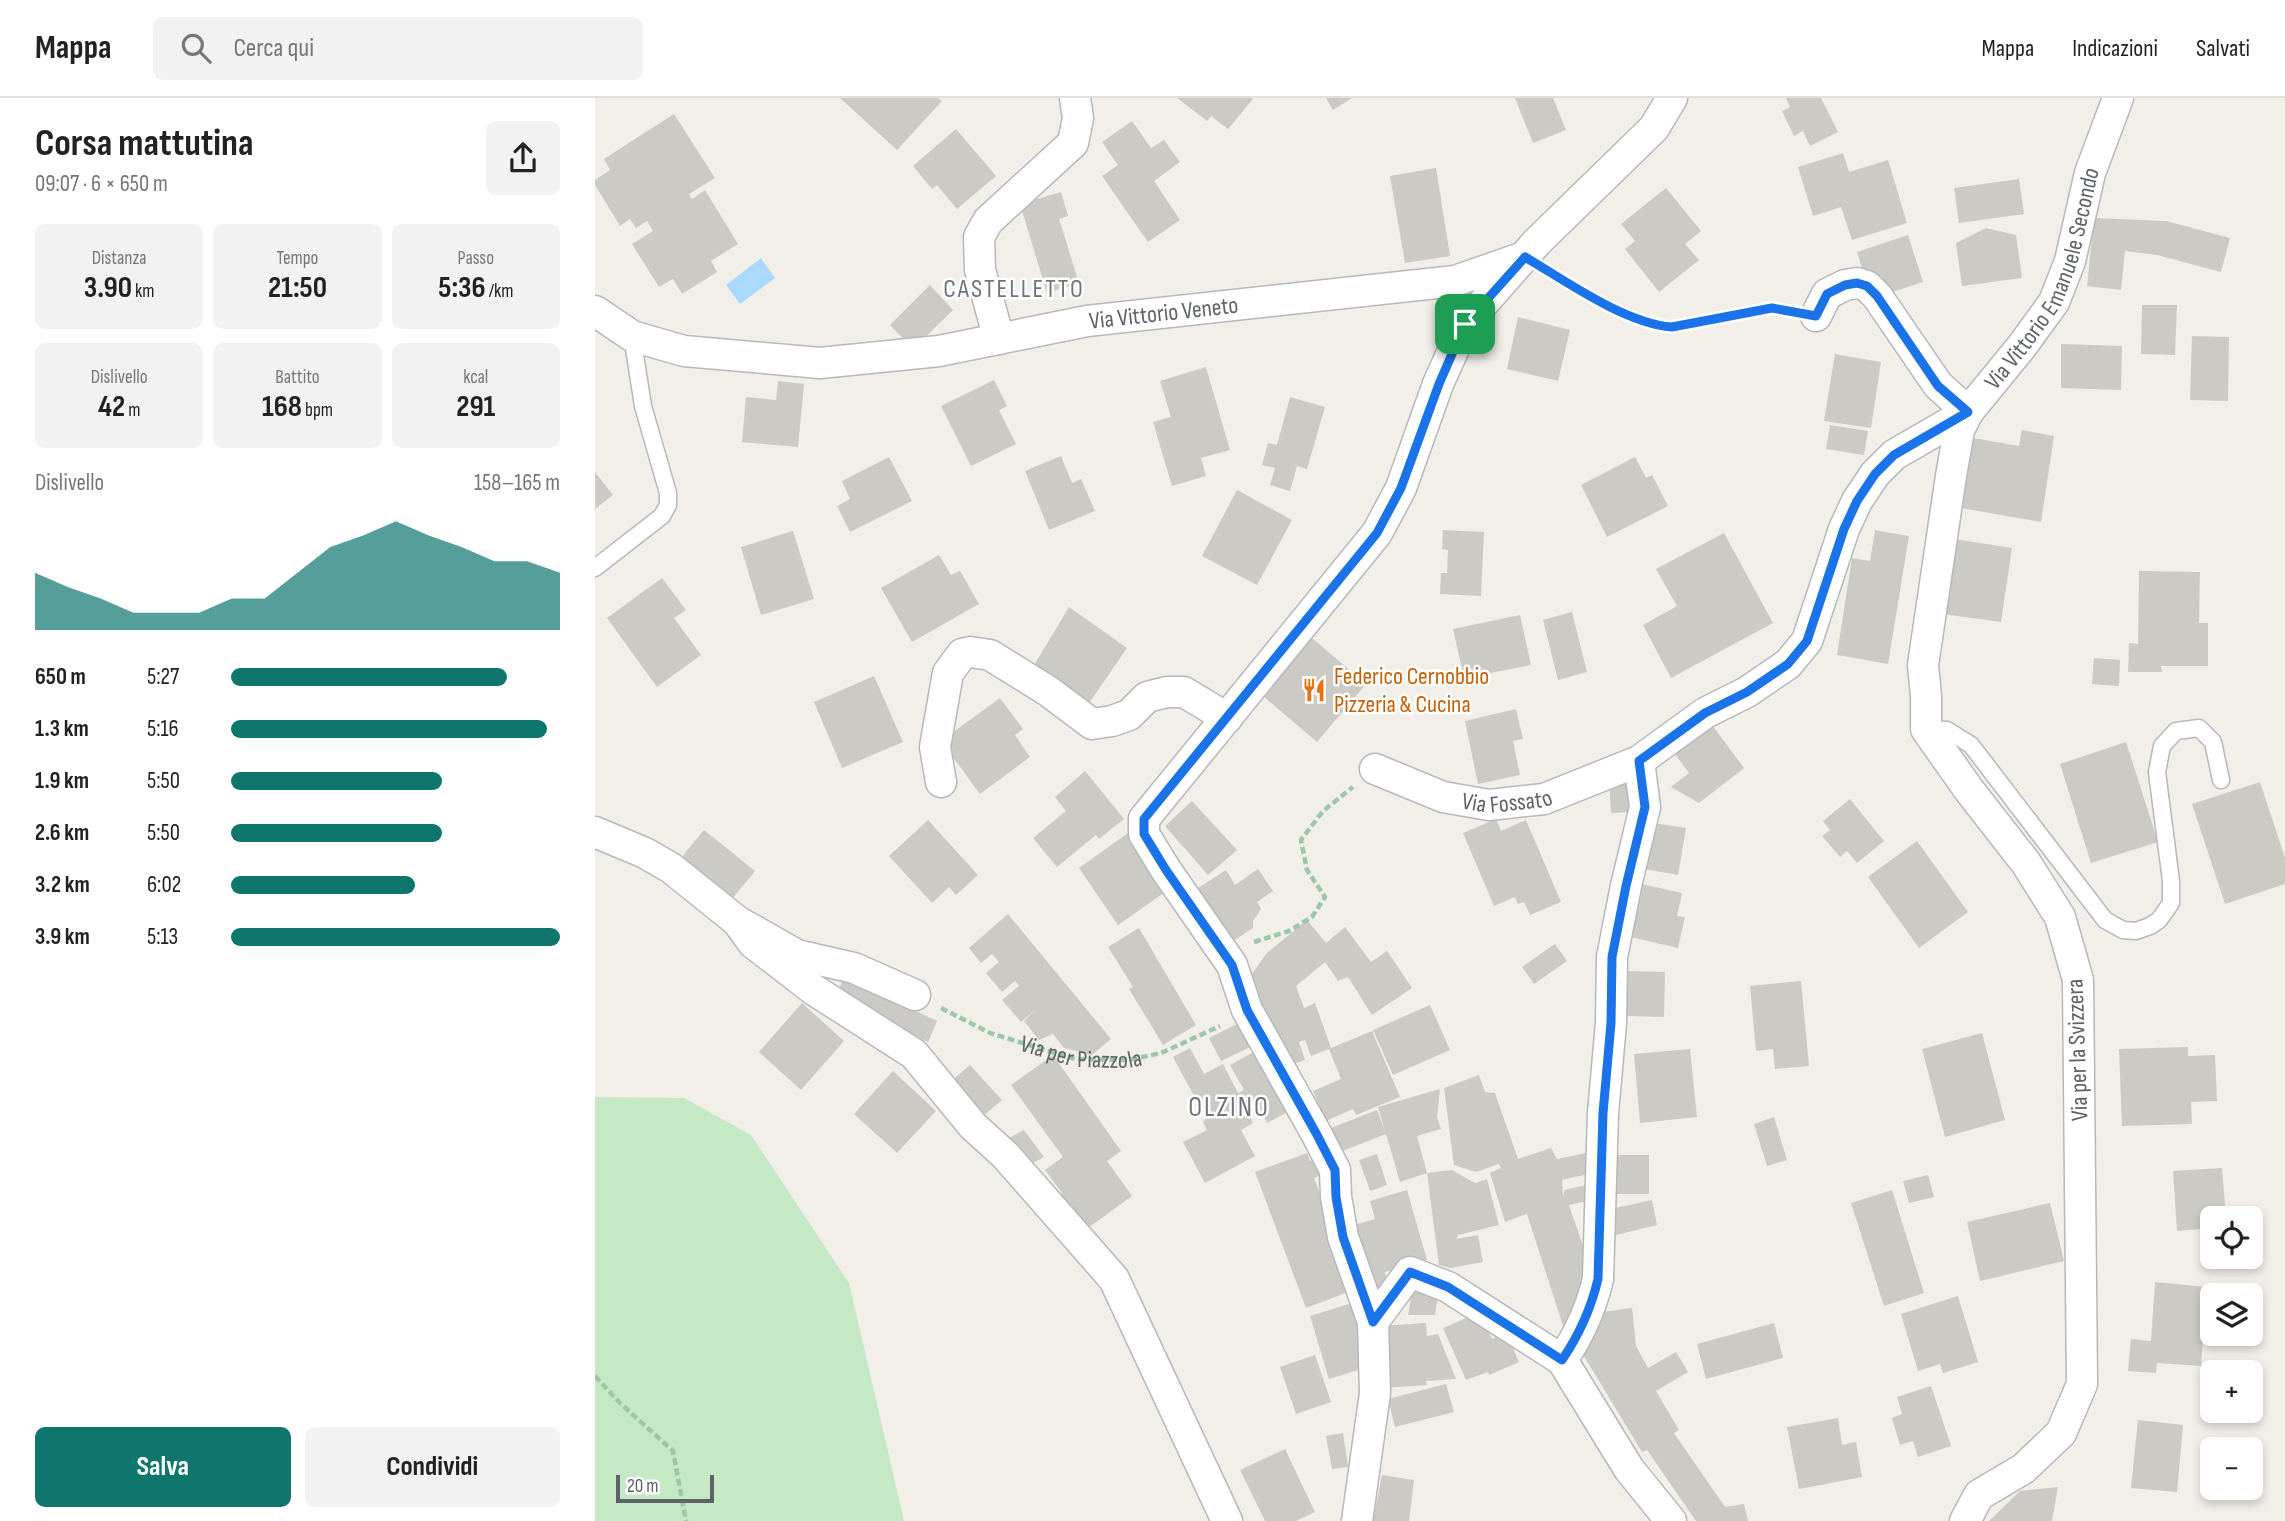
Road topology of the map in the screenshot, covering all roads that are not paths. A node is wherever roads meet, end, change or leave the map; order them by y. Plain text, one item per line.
1 (1075, 98) edge
2 (1672, 98) edge
3 (2117, 98) edge
4 (1525, 257) junction
5 (595, 311) edge
6 (1816, 316) road end
7 (632, 337) junction
8 (999, 339) junction
9 (1968, 412) junction
10 (595, 568) edge
11 (1227, 718) junction
12 (1926, 729) junction
13 (1639, 761) junction
14 (1375, 769) road end
15 (2221, 780) dead end
16 (941, 782) dead end
17 (595, 832) edge
18 (737, 921) junction
19 (915, 995) road end
20 (1373, 1322) junction
21 (1562, 1360) junction
22 (1227, 1521) edge
23 (1357, 1521) edge
24 (1671, 1521) edge
25 (1965, 1521) edge

1 - 8 street
2 - 4 street, Via Vittorio Veneto
3 - 9 street, Via Vittorio Emanuele Secondo
4 - 8 street, Via Vittorio Veneto
4 - 11 street
5 - 7 street, Via Vittorio Veneto
6 - 9 street
7 - 8 street, Via Vittorio Veneto
7 - 10 lane
9 - 12 street
9 - 13 street, Via Vittorio Emanuele Secondo
11 - 16 street
11 - 20 street
12 - 15 lane
12 - 25 street, Via per la Svizzera
13 - 14 street, Via Fossato
13 - 21 street
17 - 18 street
18 - 19 street
18 - 22 street
20 - 21 street
20 - 23 street
21 - 24 street

